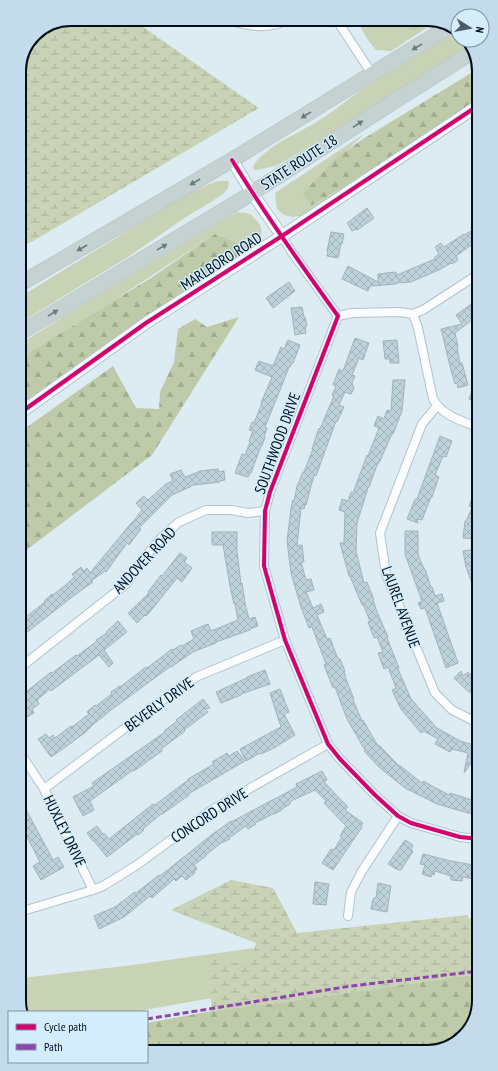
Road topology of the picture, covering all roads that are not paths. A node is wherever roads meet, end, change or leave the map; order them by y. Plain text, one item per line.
1 (254, 26) edge
2 (271, 26) edge
3 (341, 26) edge
4 (445, 29) edge
5 (469, 54) edge
6 (372, 74) junction
7 (472, 110) edge
8 (232, 160) junction
9 (252, 193) junction
10 (282, 236) junction
11 (472, 278) edge
12 (26, 280) edge
13 (413, 314) junction
14 (338, 316) junction
15 (26, 329) edge
16 (437, 406) junction
17 (26, 409) edge
18 (472, 425) edge
19 (265, 511) junction
20 (285, 640) junction
21 (26, 663) edge
22 (472, 720) edge
23 (328, 744) junction
24 (26, 762) edge
25 (44, 789) junction
26 (398, 816) junction
27 (472, 838) edge
28 (93, 890) junction
29 (26, 910) dead end
30 (348, 916) dead end

1 - 2 street
3 - 6 street
4 -> 6 highway
9 -> 5 highway, STATE ROUTE 18
6 -> 8 highway
7 - 10 street, MARLBORO ROAD
8 - 9 street
8 -> 12 highway
9 - 10 street
15 -> 9 highway, STATE ROUTE 18
10 - 14 street
10 - 17 street, MARLBORO ROAD
11 - 13 street
13 - 14 street
13 - 16 street
14 - 19 street, SOUTHWOOD DRIVE
16 - 18 street
16 - 22 street, LAUREL AVENUE
19 - 20 street, SOUTHWOOD DRIVE
19 - 21 street, ANDOVER ROAD
20 - 23 street, SOUTHWOOD DRIVE
20 - 25 street, BEVERLY DRIVE
23 - 26 street, SOUTHWOOD DRIVE
23 - 28 street, CONCORD DRIVE
24 - 25 street, HUXLEY DRIVE
25 - 28 street, HUXLEY DRIVE
26 - 27 street, SOUTHWOOD DRIVE
26 - 30 street
28 - 29 street, CONCORD DRIVE

